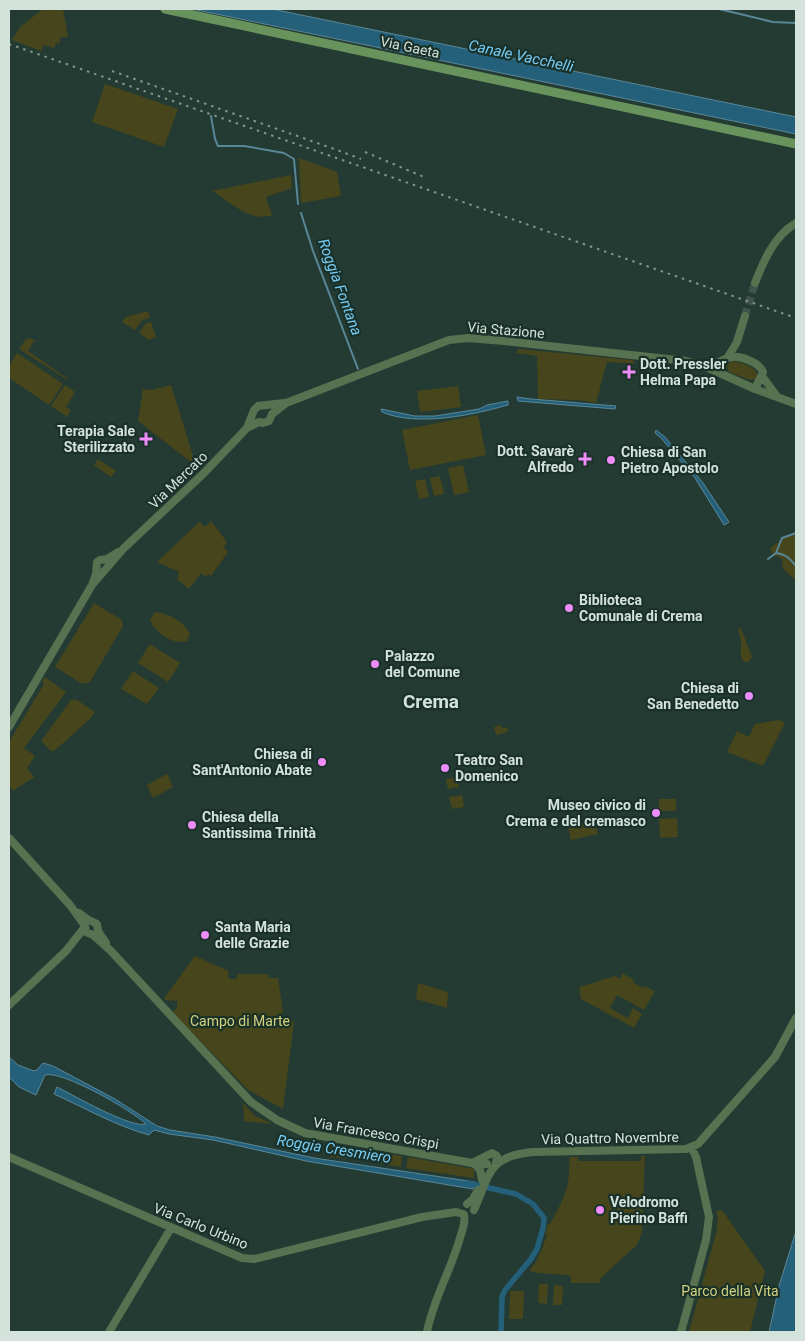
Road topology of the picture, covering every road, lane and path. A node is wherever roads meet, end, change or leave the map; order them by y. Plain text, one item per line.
1 (165, 9) edge
2 (796, 144) edge
3 (796, 223) edge
4 (755, 283) tunnel mouth
5 (745, 316) tunnel mouth
6 (737, 342) junction
7 (727, 358) junction
8 (739, 358) junction
9 (704, 366) junction
10 (730, 377) junction
11 (759, 383) junction
12 (778, 396) junction
13 (286, 403) junction
14 (265, 404) junction
15 (796, 404) edge
16 (253, 414) junction
17 (272, 414) junction
18 (259, 422) junction
19 (247, 428) junction
20 (9, 727) edge
21 (9, 838) edge
22 (87, 925) junction
23 (94, 933) junction
24 (66, 951) junction
25 (9, 1005) edge
26 (796, 1018) edge
27 (691, 1147) junction
28 (9, 1157) edge
29 (491, 1161) junction
30 (474, 1164) junction
31 (484, 1180) junction
32 (468, 1211) junction
33 (171, 1228) junction
34 (110, 1332) edge
35 (427, 1332) edge
36 (682, 1332) edge

1 - 2 main road, Via Gaeta
3 - 4 street
5 - 6 street
6 - 7 street
6 - 8 street
7 - 8 street
7 - 9 street
7 - 10 street
8 - 11 street
9 - 10 street, Via Stazione
9 - 13 street, Via Stazione
10 - 11 street, Via Stazione
11 - 12 street, Via Stazione
11 - 12 street, Via Stazione
12 - 15 street, Via Stazione
13 - 14 street, Via Stazione
13 - 17 street, Via Stazione
14 - 16 street
14 - 17 street
16 - 18 street
16 - 19 street, Via Mercato
17 - 18 street
18 - 19 street, Via Mercato
19 - 20 street, Via Mercato
21 - 22 street
22 - 23 street
22 - 23 street
22 - 24 street
23 - 24 street
23 - 30 street, Via Francesco Crispi
24 - 25 street
26 - 27 street, Via Quattro Novembre
27 - 29 street, Via Quattro Novembre
27 - 36 street
28 - 33 street, Via Carlo Urbino
29 - 30 street
29 - 31 street
30 - 31 street
31 - 32 street
32 - 33 street, Via Carlo Urbino
32 - 35 street
33 - 34 street

